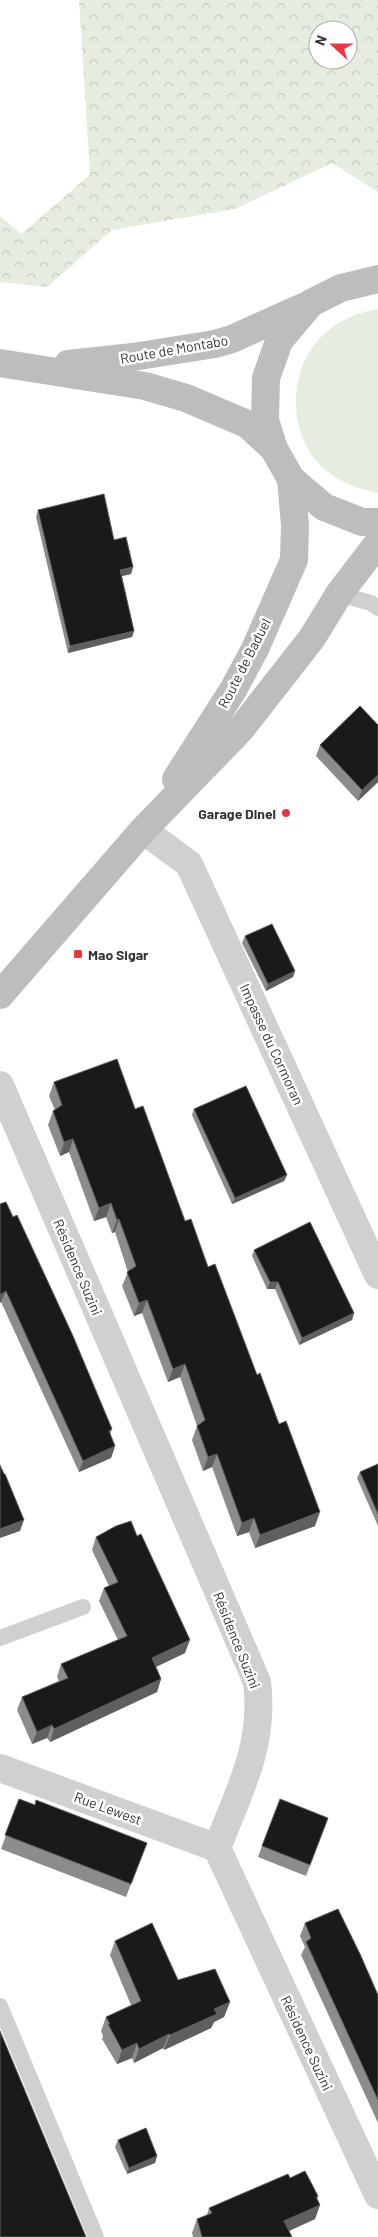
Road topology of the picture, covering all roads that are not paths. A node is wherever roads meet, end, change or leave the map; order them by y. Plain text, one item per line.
1 (378, 279) edge
2 (311, 303) junction
3 (0, 364) edge
4 (29, 368) junction
5 (274, 450) junction
6 (291, 479) junction
7 (378, 522) edge
8 (378, 543) edge
9 (339, 594) junction
10 (378, 608) edge
11 (143, 830) junction
12 (0, 996) edge
13 (0, 1085) edge
14 (378, 1275) edge
15 (83, 1607) dead end
16 (0, 1638) edge
17 (0, 1768) edge
18 (217, 1848) junction
19 (0, 2006) edge
20 (378, 2195) edge
21 (96, 2237) edge

1 - 2 main road, Route de Montabo
2 - 4 main road, Route de Montabo
2 - 5 main road
3 - 4 main road, Route de Montabo
4 - 5 main road, Route de Montabo
5 - 6 main road
6 - 7 main road
6 - 11 main road, Route de Baduel
8 - 9 main road, Route de Baduel
9 - 10 lane
9 - 11 main road, Route de Baduel
11 - 12 main road, Route de Baduel
11 - 14 street, Impasse du Cormoran
13 - 18 street, Résidence Suzini
15 - 16 lane
17 - 18 street, Rue Lewest
18 - 20 street, Résidence Suzini
19 - 21 lane

